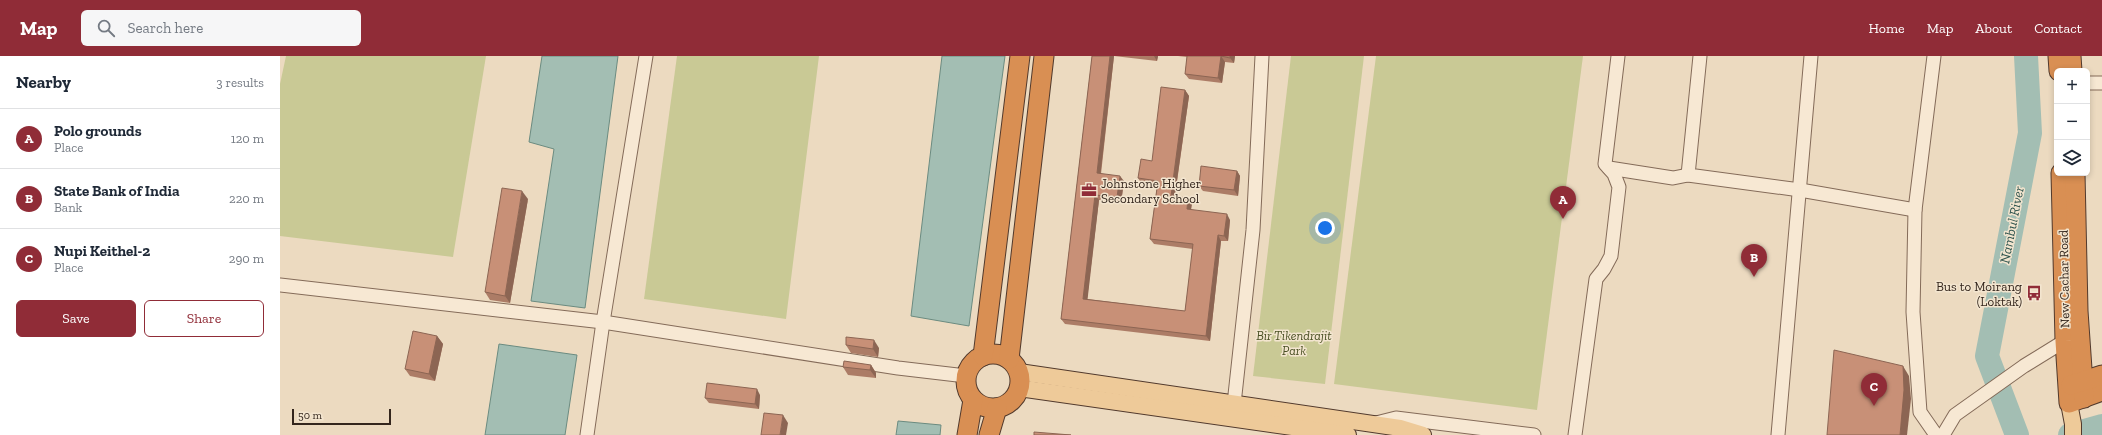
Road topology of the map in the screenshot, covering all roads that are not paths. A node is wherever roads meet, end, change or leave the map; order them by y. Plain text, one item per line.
1 (646, 56) edge
2 (1020, 56) edge
3 (1044, 56) edge
4 (1262, 56) edge
5 (1618, 56) edge
6 (1700, 56) edge
7 (1811, 56) edge
8 (1934, 56) edge
9 (2058, 56) edge
10 (2071, 56) edge
11 (2059, 68) edge
12 (2072, 68) edge
13 (2090, 83) edge
14 (2102, 83) edge
15 (1609, 168) junction
16 (1688, 175) junction
17 (2061, 176) edge
18 (2075, 176) edge
19 (1800, 190) junction
20 (1915, 210) junction
21 (280, 285) edge
22 (603, 322) junction
23 (2072, 336) junction
24 (983, 356) junction
25 (1016, 373) junction
26 (2102, 375) edge
27 (966, 376) junction
28 (1140, 390) junction
29 (2102, 391) edge
30 (2076, 392) junction
31 (973, 400) junction
32 (1234, 404) junction
33 (1138, 406) junction
34 (997, 408) junction
35 (1373, 424) junction
36 (2073, 430) edge
37 (1420, 434) edge
38 (587, 435) edge
39 (967, 435) edge
40 (989, 435) edge
41 (1348, 435) edge
42 (1534, 435) edge
43 (1575, 435) edge
44 (1778, 435) edge
45 (1936, 435) edge
46 (1943, 435) edge

1 - 22 street
2 - 24 highway
3 - 25 highway
4 - 32 street
5 - 15 street
6 - 16 street
7 - 19 street
8 - 20 street
9 - 11 highway
10 - 12 highway
13 - 14 street
15 - 16 street
15 - 43 street
16 - 19 street
17 - 23 highway, New Cachar Road
18 - 23 highway, New Cachar Road
19 - 20 street
19 - 44 street
20 - 45 street
21 - 22 street
22 - 27 street
22 - 38 street
23 - 30 highway, New Cachar Road
23 - 46 street
24 - 25 highway
24 - 27 highway
25 - 28 main road
25 - 33 main road
25 - 34 highway
26 - 30 highway
27 - 31 highway
28 - 32 main road
28 - 33 main road
29 - 30 highway
30 - 36 main road
31 - 34 highway
31 - 39 highway
32 - 35 main road
33 - 41 main road
34 - 40 highway
35 - 37 main road
35 - 42 street

